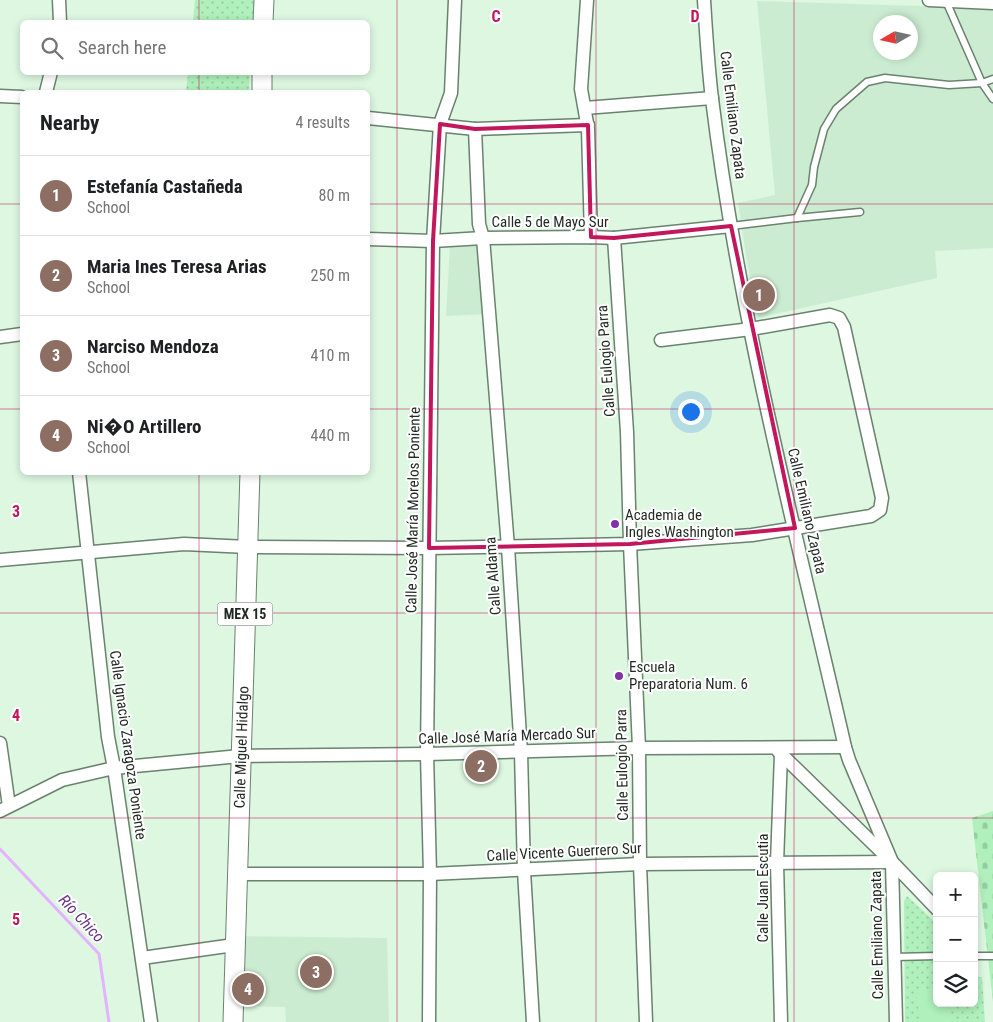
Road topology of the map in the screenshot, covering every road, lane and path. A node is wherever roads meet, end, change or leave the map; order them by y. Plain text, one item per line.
1 (59, 0) edge
2 (264, 0) edge
3 (455, 0) edge
4 (587, 0) edge
5 (704, 0) edge
6 (929, 0) edge
7 (946, 1) edge
8 (993, 3) edge
9 (60, 20) edge
10 (263, 20) edge
11 (50, 75) edge
12 (262, 75) edge
13 (993, 79) edge
14 (982, 83) junction
15 (46, 90) edge
16 (262, 90) edge
17 (0, 96) edge
18 (20, 97) edge
19 (712, 98) junction
20 (993, 99) edge
21 (584, 108) junction
22 (370, 118) edge
23 (440, 124) junction
24 (588, 125) junction
25 (475, 129) junction
26 (860, 212) dead end
27 (796, 218) junction
28 (732, 226) junction
29 (591, 236) junction
30 (370, 238) edge
31 (484, 238) junction
32 (614, 238) junction
33 (434, 241) junction
34 (751, 329) junction
35 (20, 334) edge
36 (0, 337) edge
37 (661, 340) dead end
38 (79, 475) edge
39 (250, 475) edge
40 (795, 528) junction
41 (630, 544) junction
42 (248, 547) junction
43 (508, 547) junction
44 (429, 548) junction
45 (87, 552) junction
46 (0, 560) edge
47 (0, 743) edge
48 (845, 747) junction
49 (638, 748) junction
50 (778, 751) junction
51 (521, 752) junction
52 (427, 754) junction
53 (240, 756) junction
54 (114, 768) junction
55 (5, 809) edge
56 (892, 862) junction
57 (640, 864) junction
58 (777, 864) junction
59 (524, 871) junction
60 (237, 874) junction
61 (430, 874) junction
62 (933, 905) edge
63 (234, 945) junction
64 (933, 956) edge
65 (978, 956) edge
66 (992, 956) edge
67 (894, 957) junction
68 (142, 958) junction
69 (151, 1022) edge
70 (233, 1022) edge
71 (429, 1022) edge
72 (533, 1022) edge
73 (646, 1022) edge
74 (781, 1022) edge
75 (896, 1022) edge

1 - 9 street
2 - 10 main road
3 - 23 street, Calle José María Morelos Poniente
4 - 21 street
5 - 19 street, Calle Emiliano Zapata
6 - 7 street
7 - 8 street
7 - 14 lane
11 - 15 street
12 - 16 main road
13 - 14 lane
14 - 20 lane
14 - 27 lane
17 - 18 street
19 - 21 street
19 - 28 street, Calle Emiliano Zapata
21 - 24 street
22 - 23 street
23 - 25 street
23 - 33 street, Calle José María Morelos Poniente
24 - 25 street
24 - 29 street
25 - 31 street, Calle Aldama
26 - 27 lane
27 - 28 lane
28 - 32 street, Calle 5 de Mayo Sur
28 - 34 street, Calle Emiliano Zapata
29 - 31 street, Calle 5 de Mayo Sur
29 - 32 street, Calle 5 de Mayo Sur
30 - 33 street, Calle 5 de Mayo Sur
31 - 33 street, Calle 5 de Mayo Sur
31 - 43 street, Calle Aldama
32 - 41 street, Calle Eulogio Parra
33 - 44 street, Calle José María Morelos Poniente
34 - 37 street
34 - 40 street, Calle Emiliano Zapata
34 - 40 street
35 - 36 street
38 - 45 street, Calle Ignacio Zaragoza Poniente
39 - 42 main road, Calle Miguel Hidalgo / MEX 15
40 - 41 street
40 - 48 street, Calle Emiliano Zapata
41 - 43 street
41 - 49 street, Calle Eulogio Parra
42 - 44 street
42 - 45 street
42 - 53 main road, Calle Miguel Hidalgo / MEX 15
43 - 44 street
43 - 51 street, Calle Aldama
44 - 52 street, Calle José María Morelos Poniente
45 - 46 street
45 - 54 street, Calle Ignacio Zaragoza Poniente
47 - 55 street
48 - 50 street, Calle José María Mercado Sur
48 - 56 street, Calle Emiliano Zapata
49 - 50 street, Calle José María Mercado Sur
49 - 51 street, Calle José María Mercado Sur
49 - 57 street, Calle Eulogio Parra
50 - 56 street
50 - 58 street, Calle Juan Escutia
51 - 52 street, Calle José María Mercado Sur
51 - 59 street, Calle Aldama
52 - 53 street, Calle José María Mercado Sur
52 - 61 street, Calle José María Morelos Poniente
53 - 54 street, Calle José María Mercado Sur
53 - 60 main road, Calle Miguel Hidalgo / MEX 15
54 - 55 street, Calle José María Mercado Sur
54 - 68 street, Calle Ignacio Zaragoza Poniente
56 - 58 street, Calle Vicente Guerrero Sur
56 - 62 street
56 - 67 street, Calle Emiliano Zapata
57 - 58 street, Calle Vicente Guerrero Sur
57 - 59 street, Calle Vicente Guerrero Sur
57 - 73 street, Calle Eulogio Parra
58 - 74 street, Calle Juan Escutia
59 - 61 street, Calle Vicente Guerrero Sur
59 - 72 street, Calle Aldama
60 - 61 street, Calle Vicente Guerrero Sur
60 - 63 main road, Calle Miguel Hidalgo / MEX 15
61 - 71 street, Calle José María Morelos Poniente
63 - 68 street
63 - 70 main road, Calle Miguel Hidalgo / MEX 15
64 - 67 lane
65 - 66 lane
67 - 75 street, Calle Emiliano Zapata
68 - 69 street, Calle Ignacio Zaragoza Poniente

